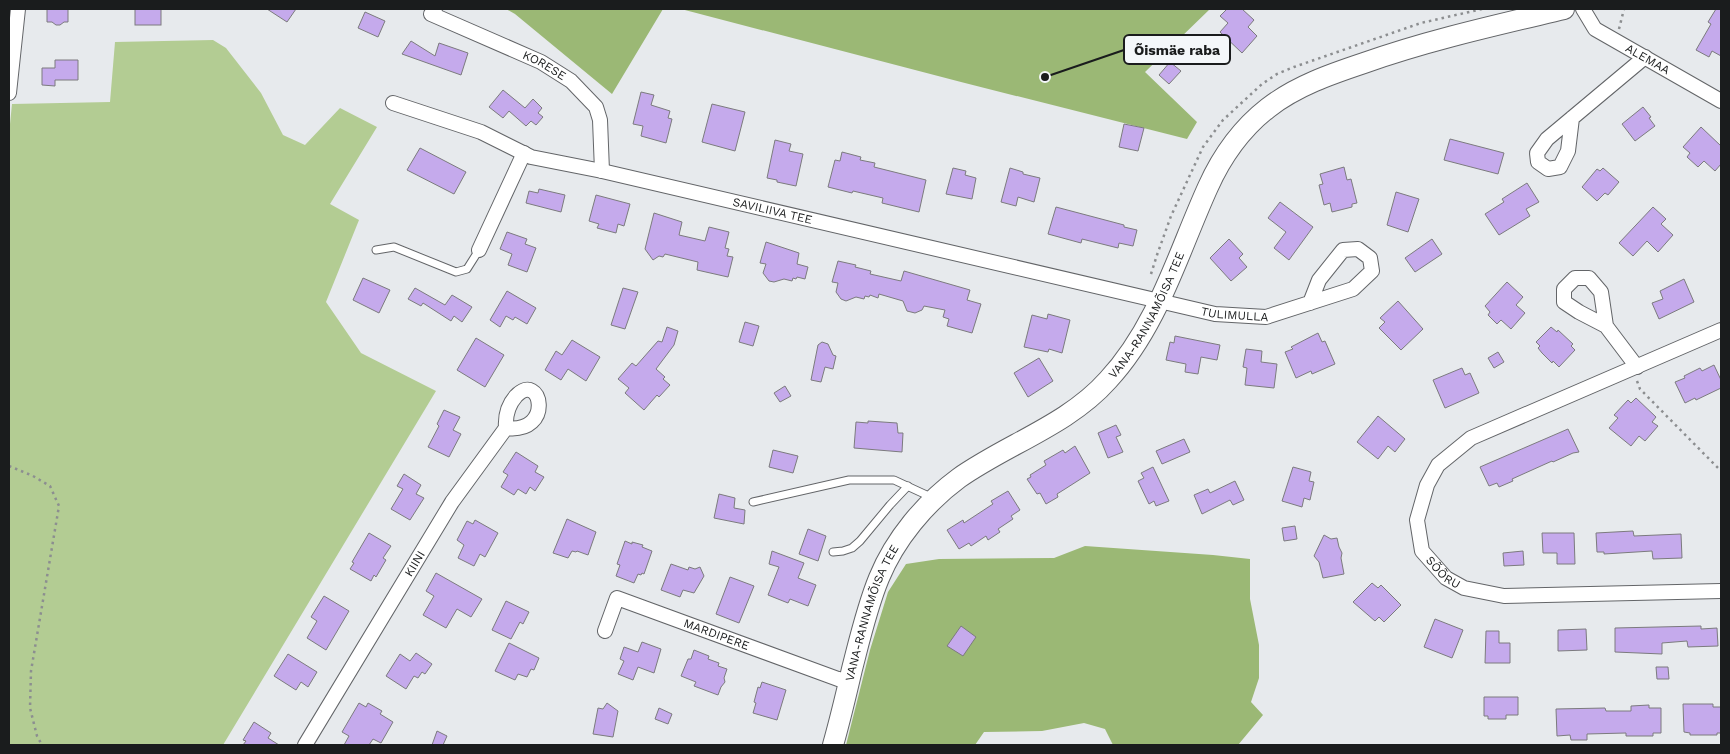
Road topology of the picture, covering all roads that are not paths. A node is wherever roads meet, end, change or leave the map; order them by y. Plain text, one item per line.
1 (18, 9) edge
2 (435, 9) edge
3 (1564, 9) edge
4 (1583, 9) edge
5 (1646, 57) junction
6 (9, 93) edge
7 (1721, 101) edge
8 (393, 103) dead end
9 (1572, 118) dead end
10 (524, 153) junction
11 (602, 171) junction
12 (376, 250) dead end
13 (478, 250) joint
14 (1152, 300) junction
15 (1310, 303) junction
16 (1606, 326) dead end
17 (1721, 330) edge
18 (1637, 367) junction
19 (506, 428) junction
20 (908, 486) junction
21 (935, 499) junction
22 (753, 502) dead end
23 (833, 552) dead end
24 (1721, 591) edge
25 (605, 632) dead end
26 (850, 682) junction
27 (304, 745) edge
28 (833, 745) edge

1 - 6 street
2 - 11 street, KORESE
3 - 14 street, VANA-RANNAMÕISA TEE
4 - 5 street, ALEMAA
5 - 7 street, ALEMAA
5 - 9 street
8 - 10 street, SAVILIIVA TEE
10 - 11 street, SAVILIIVA TEE
10 - 13 street
11 - 14 street, SAVILIIVA TEE
12 - 13 lane
14 - 15 street, TULIMULLA
14 - 21 street, VANA-RANNAMÕISA TEE
15 - 15 street, TULIMULLA
16 - 18 street
17 - 18 street, SÕÕRU
18 - 24 street, SÕÕRU
19 - 19 street, KIINI
19 - 27 street, KIINI
20 - 21 lane
20 - 22 lane
20 - 23 lane
21 - 26 street, VANA-RANNAMÕISA TEE
25 - 26 street, MARDIPERE
26 - 28 street, VANA-RANNAMÕISA TEE

